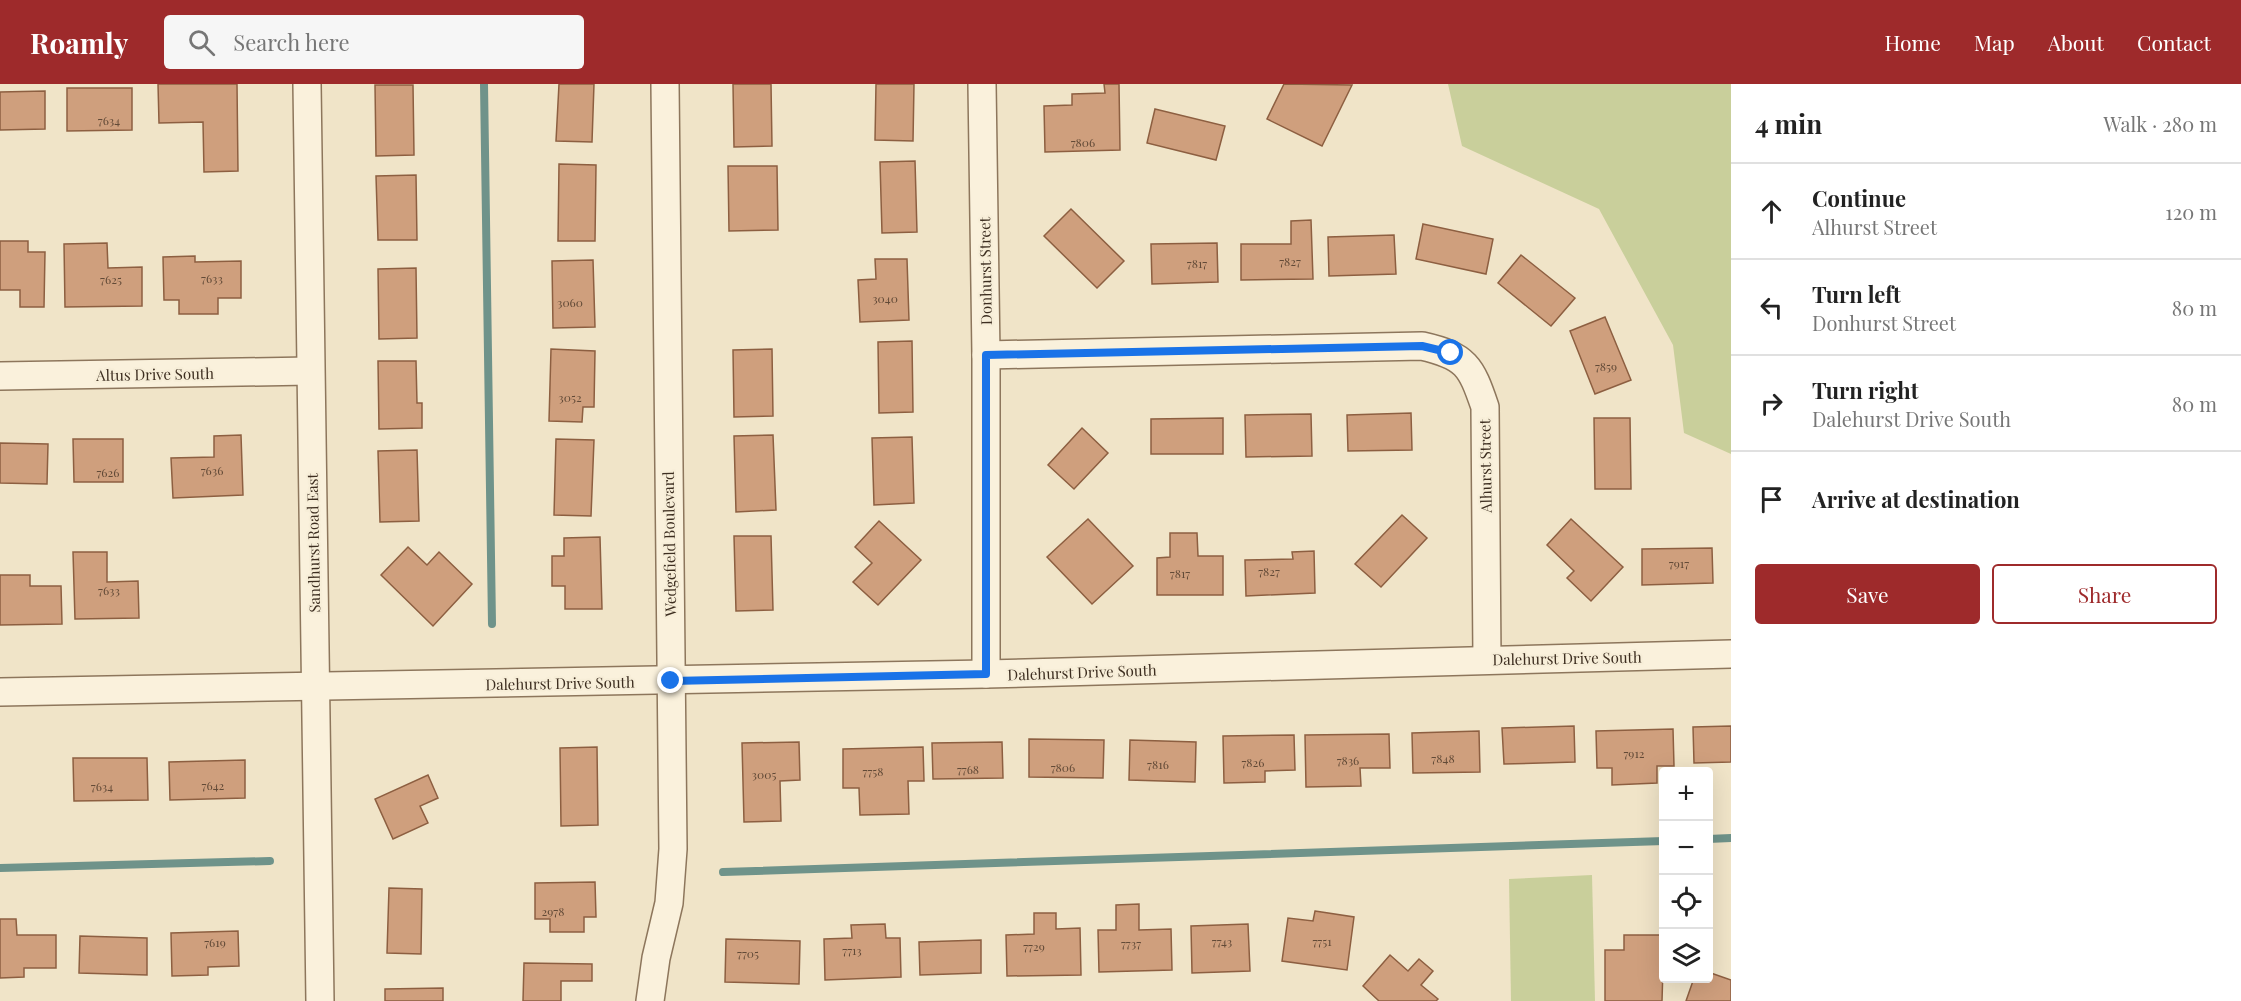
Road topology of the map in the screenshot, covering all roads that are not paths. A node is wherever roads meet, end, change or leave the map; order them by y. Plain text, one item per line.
1 (308, 84) edge
2 (664, 84) edge
3 (982, 84) edge
4 (986, 355) junction
5 (310, 371) junction
6 (0, 376) edge
7 (1731, 654) edge
8 (1488, 660) junction
9 (986, 674) junction
10 (671, 681) junction
11 (316, 687) junction
12 (0, 692) edge
13 (320, 1001) edge
14 (650, 1001) edge

1 - 5 street, Sandhurst Road East
2 - 10 street, Wedgefield Boulevard
3 - 4 street, Donhurst Street
4 - 8 street, Alhurst Street
4 - 9 street, Donhurst Street
5 - 6 street, Altus Drive South
5 - 11 street, Sandhurst Road East
7 - 8 street, Dalehurst Drive South
8 - 9 street, Dalehurst Drive South
9 - 10 street, Dalehurst Drive South
10 - 11 street, Dalehurst Drive South
10 - 14 street, Wedgefield Boulevard
11 - 12 street, Dalehurst Drive South
11 - 13 street, Sandhurst Road East

